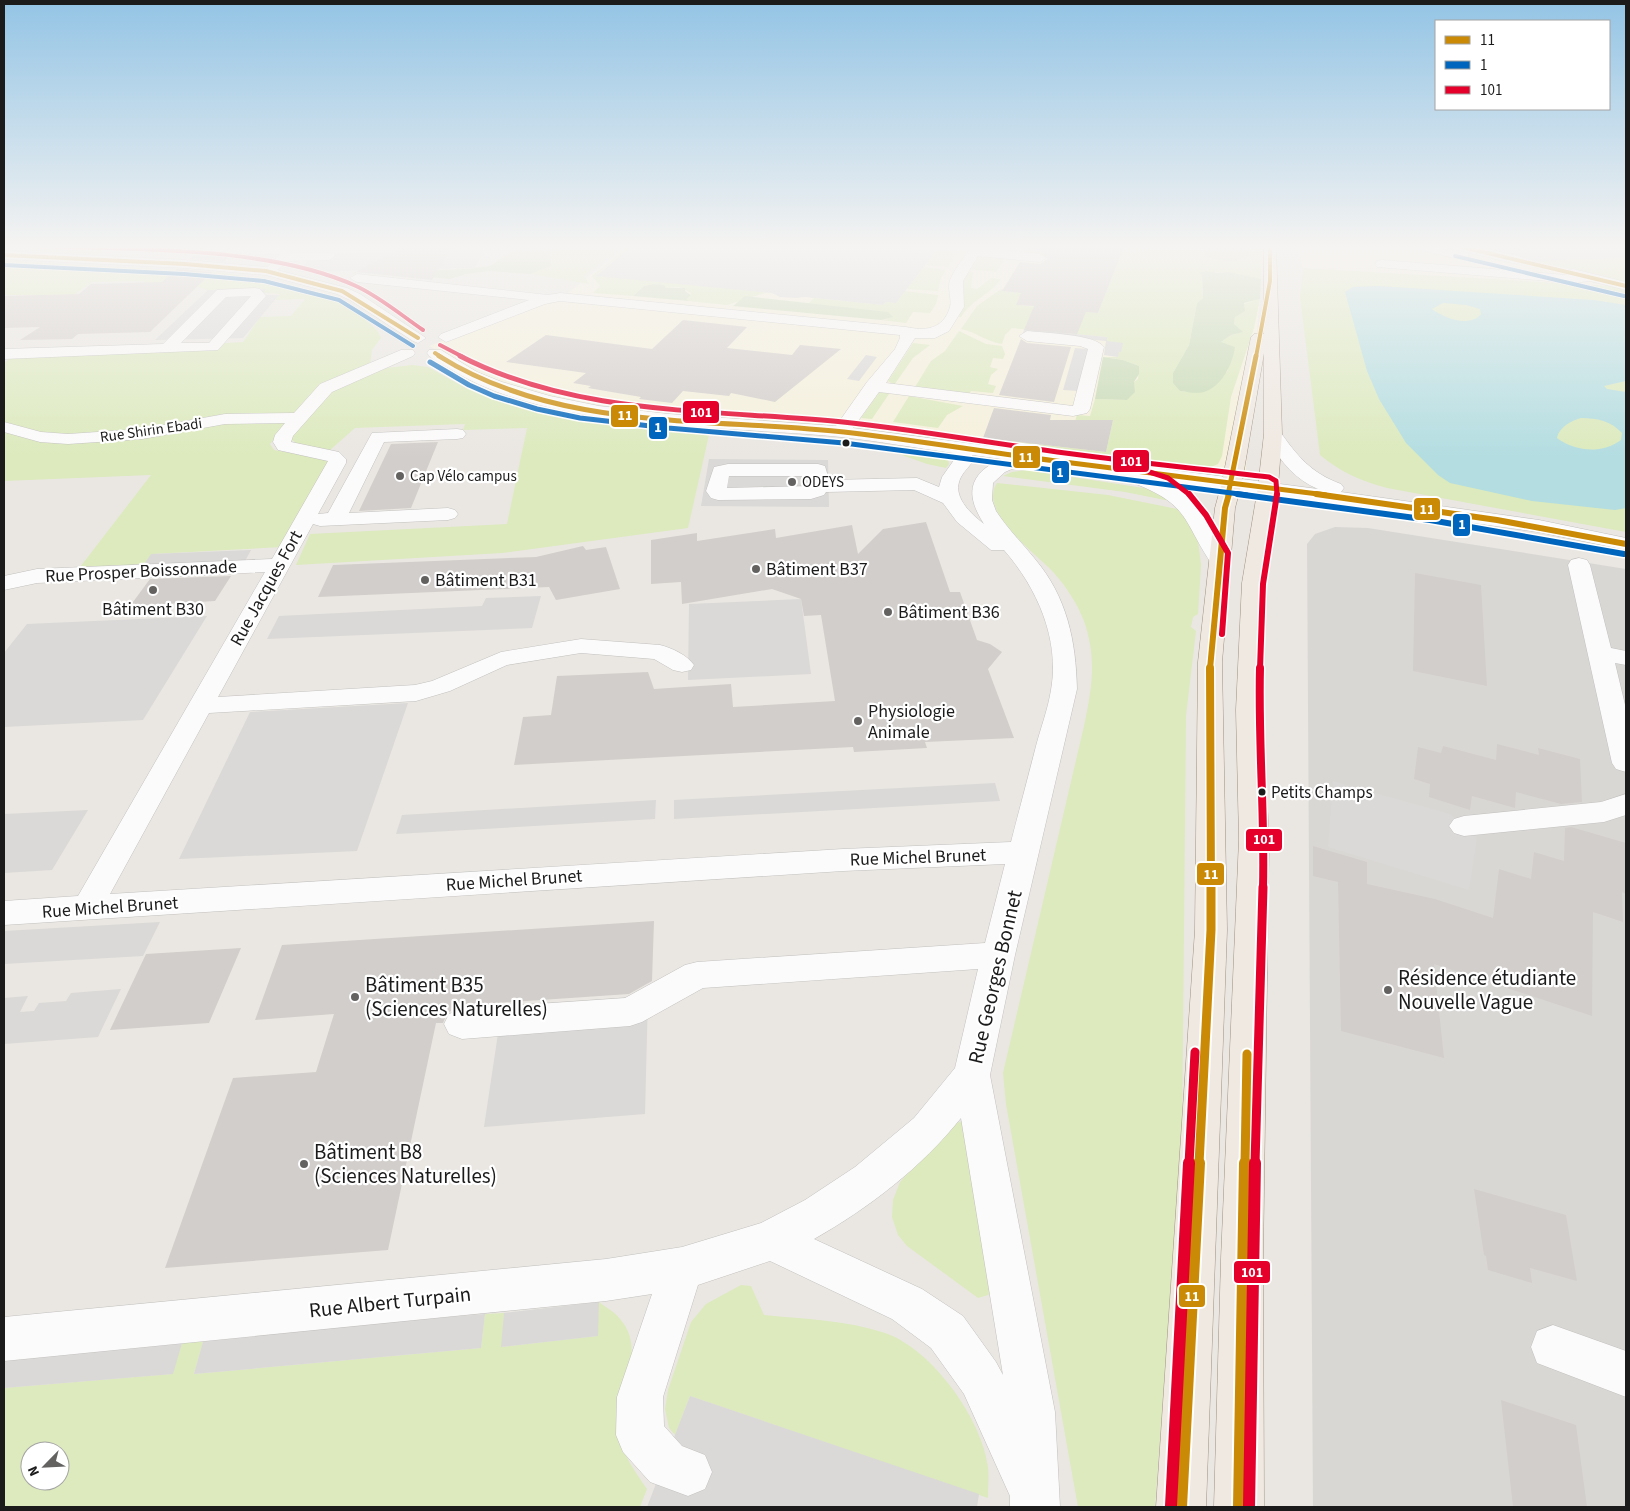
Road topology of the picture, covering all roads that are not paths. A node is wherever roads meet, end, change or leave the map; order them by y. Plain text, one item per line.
1 (199, 317) edge
2 (240, 317) edge
3 (385, 317) edge
4 (500, 317) edge
5 (774, 317) edge
6 (951, 317) edge
7 (1263, 317) edge
8 (1271, 317) edge
9 (909, 334) junction
10 (1027, 336) dead end
11 (446, 337) junction
12 (418, 338) junction
13 (168, 348) junction
14 (408, 353) junction
15 (435, 353) junction
16 (4, 354) edge
17 (873, 386) junction
18 (299, 418) junction
19 (4, 427) edge
20 (841, 432) junction
21 (457, 434) dead end
22 (1273, 434) junction
23 (374, 444) junction
24 (962, 449) junction
25 (345, 450) junction
26 (1025, 457) junction
27 (1105, 468) junction
28 (1139, 478) junction
29 (820, 482) dead end
30 (1231, 488) junction
31 (951, 489) junction
32 (1266, 493) junction
33 (448, 514) dead end
34 (1463, 514) junction
35 (335, 519) junction
36 (304, 520) junction
37 (1626, 544) edge
38 (1575, 549) junction
39 (1219, 558) junction
40 (279, 565) junction
41 (1034, 572) junction
42 (4, 582) edge
43 (1600, 653) junction
44 (1626, 658) edge
45 (682, 665) dead end
46 (200, 706) junction
47 (1626, 763) edge
48 (1626, 804) edge
49 (1464, 826) dead end
50 (1024, 852) junction
51 (88, 908) junction
52 (4, 913) edge
53 (998, 955) junction
54 (462, 1024) dead end
55 (972, 1075) junction
56 (771, 1240) junction
57 (682, 1268) junction
58 (4, 1339) edge
59 (1553, 1347) dead end
60 (1626, 1374) edge
61 (688, 1472) dead end
62 (1036, 1503) edge
63 (1181, 1507) edge
64 (1239, 1507) edge

1 - 13 street
2 - 13 street
3 - 12 street
4 - 11 street
5 - 9 street
6 - 9 street
7 - 30 main road
8 - 22 main road
9 - 17 street
10 - 17 street
11 - 12 street
11 - 15 street
12 - 14 street
13 - 16 street
14 - 15 street
14 - 18 street
15 - 20 street
17 - 20 street
18 - 19 street, Rue Shirin Ebadi
18 - 25 street
20 - 24 street
21 - 23 street
22 - 32 main road
22 - 34 street
23 - 25 street
23 - 35 street
24 - 26 street
24 - 31 street
25 - 36 street, Rue Jacques Fort
26 - 27 street
26 - 41 street, Rue Georges Bonnet
27 - 28 street
27 - 30 street
28 - 30 street
28 - 39 street
29 - 31 street
30 - 32 street
30 - 39 main road
31 - 41 street, Rue Georges Bonnet
32 - 34 street
32 - 38 street
32 - 64 main road
33 - 35 street
34 - 38 street
35 - 36 street
36 - 40 street, Rue Jacques Fort
37 - 38 street
38 - 43 street
39 - 63 main road
40 - 42 street, Rue Prosper Boissonnade
40 - 46 street, Rue Jacques Fort
41 - 50 street, Rue Georges Bonnet
43 - 44 street
43 - 47 street
45 - 46 street
46 - 51 street, Rue Jacques Fort
48 - 49 street
50 - 51 street, Rue Michel Brunet
50 - 53 street, Rue Georges Bonnet
51 - 52 street, Rue Michel Brunet
53 - 54 street
53 - 55 street, Rue Georges Bonnet
55 - 56 street, Rue Albert Turpain
55 - 62 street, Rue Georges Bonnet
56 - 57 street, Rue Albert Turpain
56 - 62 street
57 - 58 street, Rue Albert Turpain
57 - 61 street
59 - 60 street

